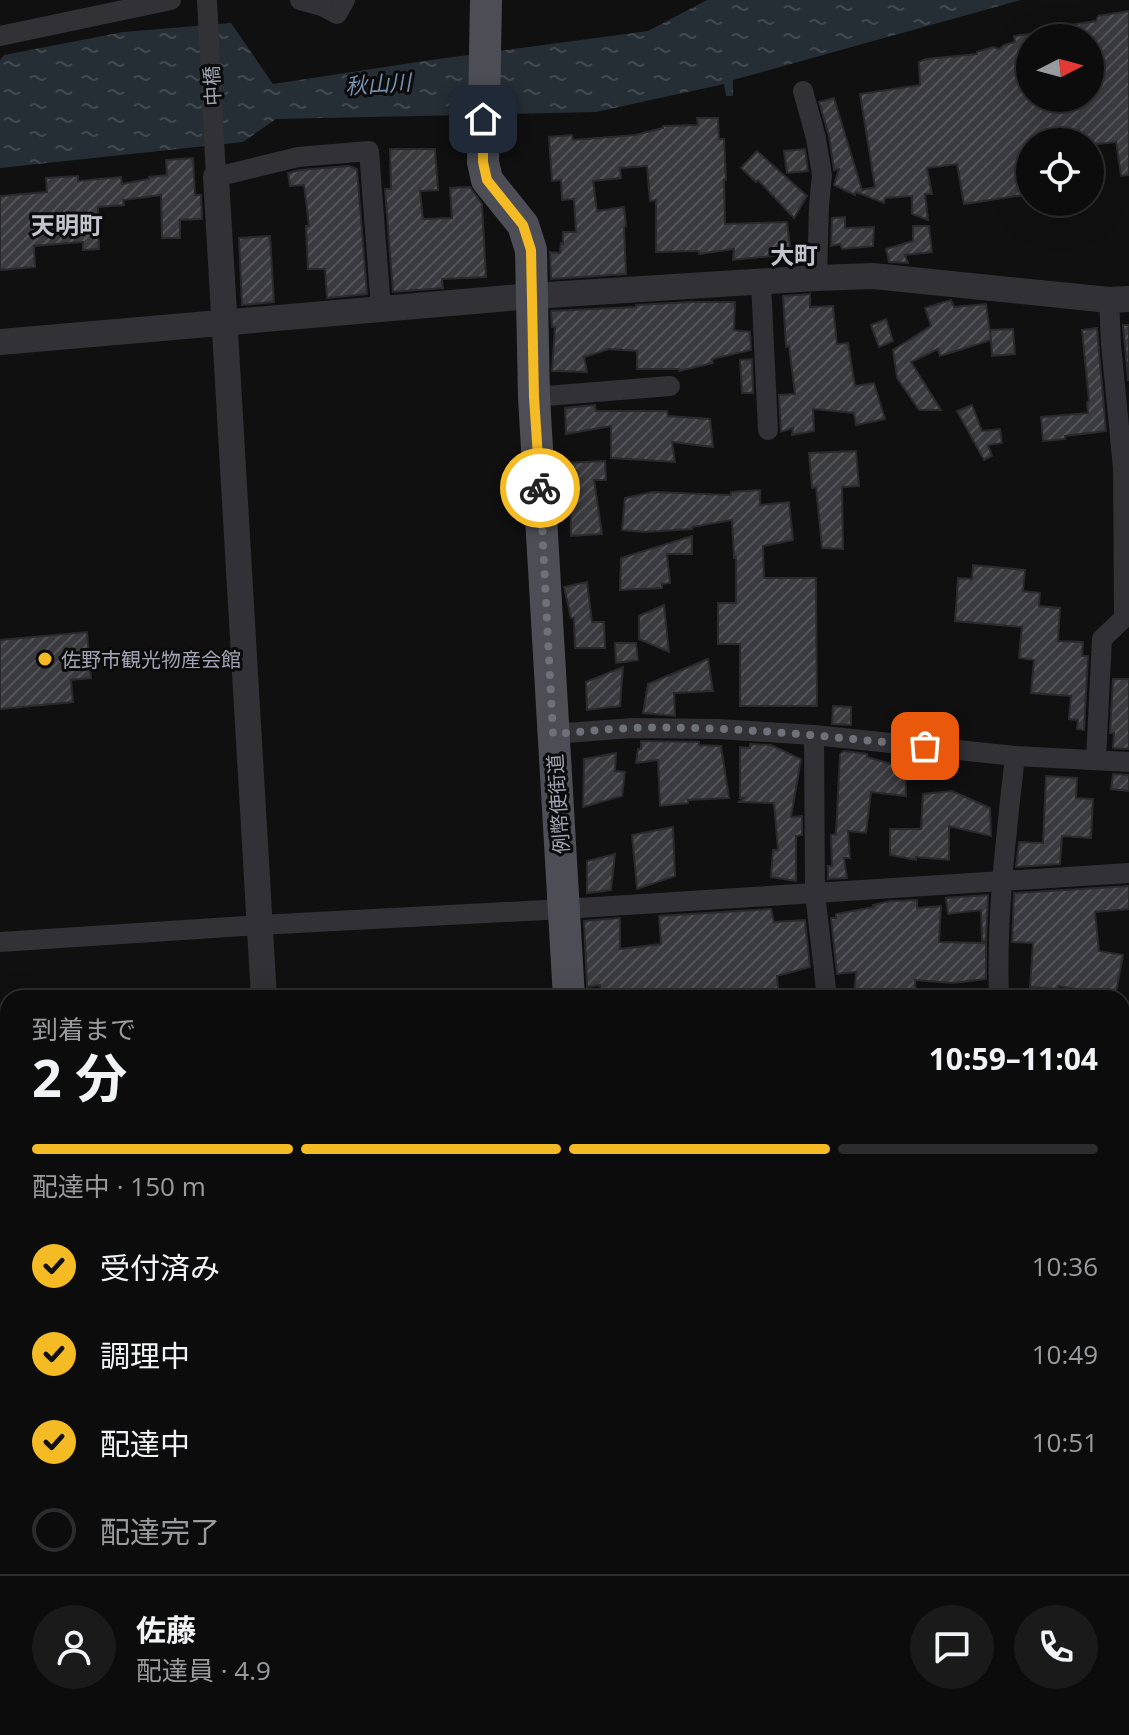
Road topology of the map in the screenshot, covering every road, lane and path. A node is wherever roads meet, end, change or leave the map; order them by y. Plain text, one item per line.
1 (171, 0) edge
2 (300, 0) edge
3 (345, 0) edge
4 (207, 5) edge
5 (486, 6) edge
6 (0, 36) edge
7 (803, 91) dead end
8 (216, 169) junction
9 (817, 278) junction
10 (761, 282) junction
11 (532, 296) junction
12 (1119, 300) edge
13 (381, 309) junction
14 (225, 322) junction
15 (0, 342) edge
16 (670, 386) dead end
17 (534, 397) junction
18 (768, 430) dead end
19 (553, 734) junction
20 (814, 735) junction
21 (1015, 756) junction
22 (1096, 759) junction
23 (1129, 762) edge
24 (1129, 873) edge
25 (1002, 880) junction
26 (815, 893) junction
27 (564, 909) junction
28 (259, 925) junction
29 (0, 942) edge
30 (263, 990) edge
31 (569, 990) edge
32 (826, 990) edge
33 (999, 990) edge

1 - 6 street
2 - 3 street
4 - 8 street, 中橋
5 - 11 main road, 例幣使街道
7 - 9 street
8 - 13 street
8 - 14 street
9 - 10 street
9 - 12 street
10 - 11 street
10 - 18 street
11 - 13 street
11 - 17 main road, 例幣使街道
12 - 22 street
13 - 14 street
14 - 15 street
14 - 28 street
16 - 17 street
17 - 19 main road, 例幣使街道
19 - 20 street
19 - 27 main road, 例幣使街道
20 - 21 street
20 - 26 street
21 - 22 street
21 - 25 street
22 - 23 street
24 - 25 street
25 - 26 street
25 - 33 street
26 - 27 street
26 - 32 street
27 - 28 street
27 - 31 main road, 例幣使街道
28 - 29 street
28 - 30 street

